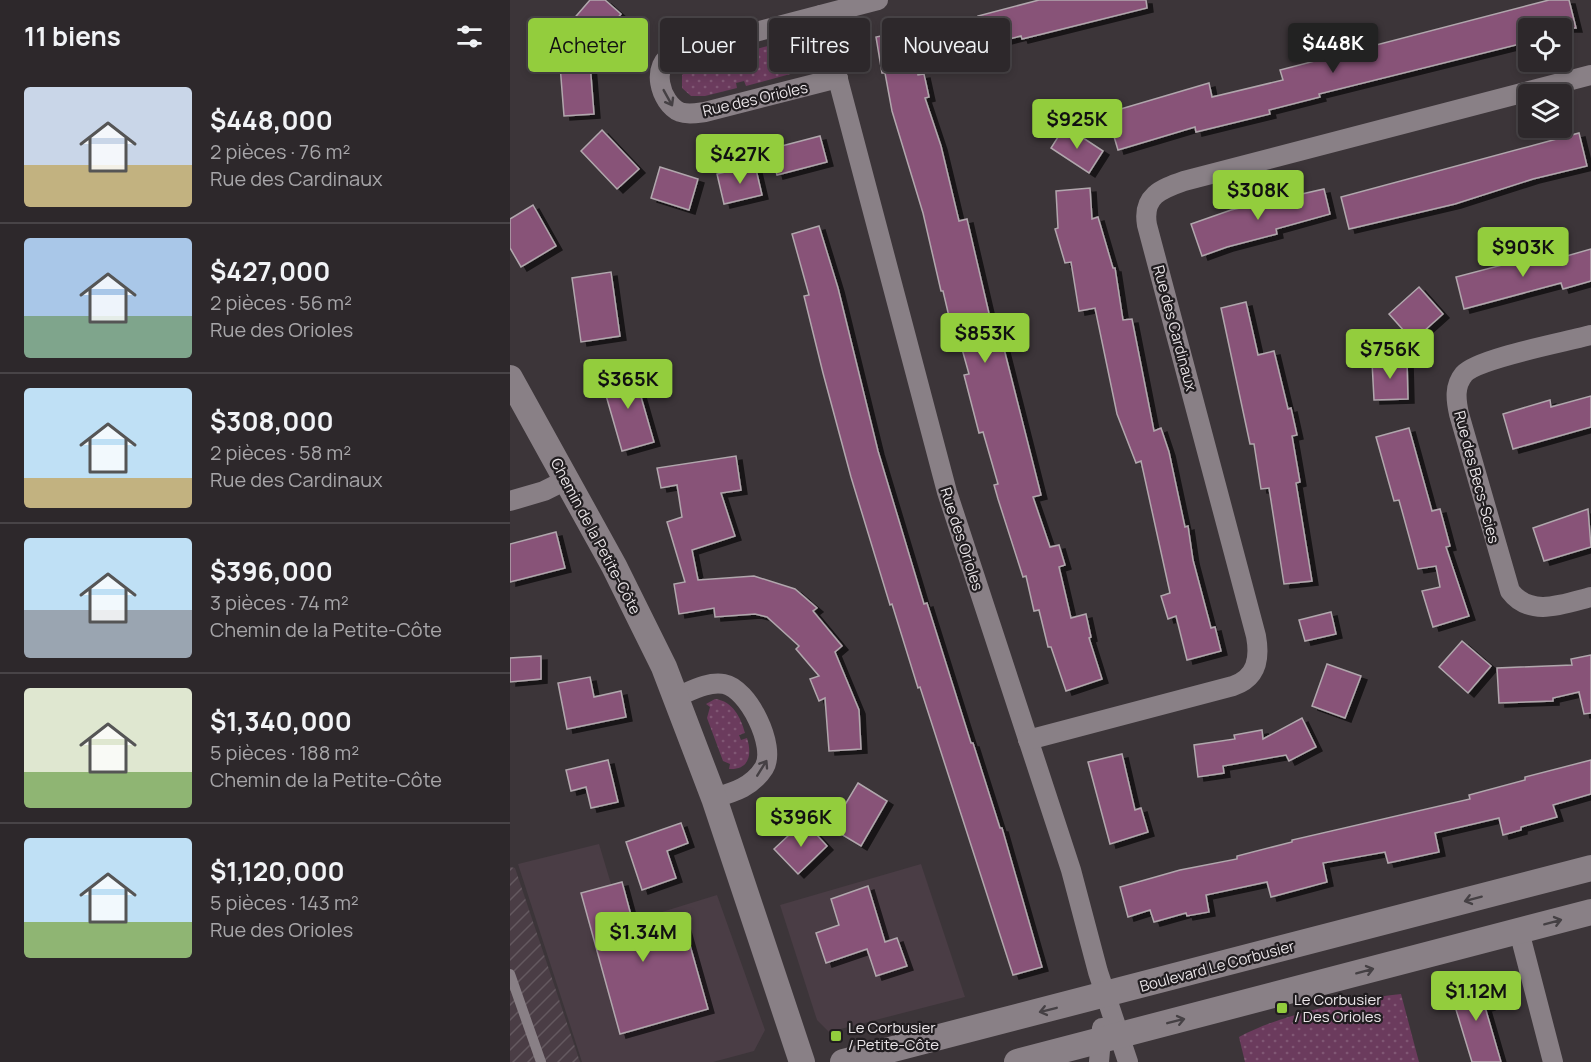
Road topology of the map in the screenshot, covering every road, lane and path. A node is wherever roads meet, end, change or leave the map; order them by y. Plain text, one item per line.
1 (878, 0) edge
2 (821, 15) junction
3 (1591, 75) edge
4 (838, 78) junction
5 (1591, 335) edge
6 (510, 378) edge
7 (566, 480) junction
8 (510, 501) edge
9 (1591, 597) edge
10 (676, 697) junction
11 (1028, 740) junction
12 (714, 798) junction
13 (1591, 868) edge
14 (1591, 912) edge
15 (1520, 931) junction
16 (510, 974) edge
17 (1105, 995) junction
18 (1106, 1046) edge
19 (541, 1062) edge
20 (802, 1062) edge
21 (843, 1062) edge
22 (1017, 1062) edge
23 (1128, 1062) edge
24 (1553, 1062) edge

1 - 2 street, Rue des Orioles
2 - 4 street, Rue des Orioles
2 -> 4 street, Rue des Orioles
3 - 11 street, Rue des Cardinaux
4 - 11 street, Rue des Orioles
5 - 9 street, Rue des Becs-Scies
6 - 7 street, Chemin de la Petite-Côte
7 - 8 street
7 - 10 street, Chemin de la Petite-Côte
10 - 12 street, Chemin de la Petite-Côte
12 -> 10 street
11 - 17 street, Rue des Orioles
12 - 20 street, Chemin de la Petite-Côte
13 -> 17 street, Boulevard Le Corbusier
15 -> 14 street
18 -> 15 street
15 - 24 street
16 - 19 lane
17 - 18 street, Rue des Orioles
17 -> 21 street, Boulevard Le Corbusier
18 - 22 street
18 - 23 street, Rue des Orioles

